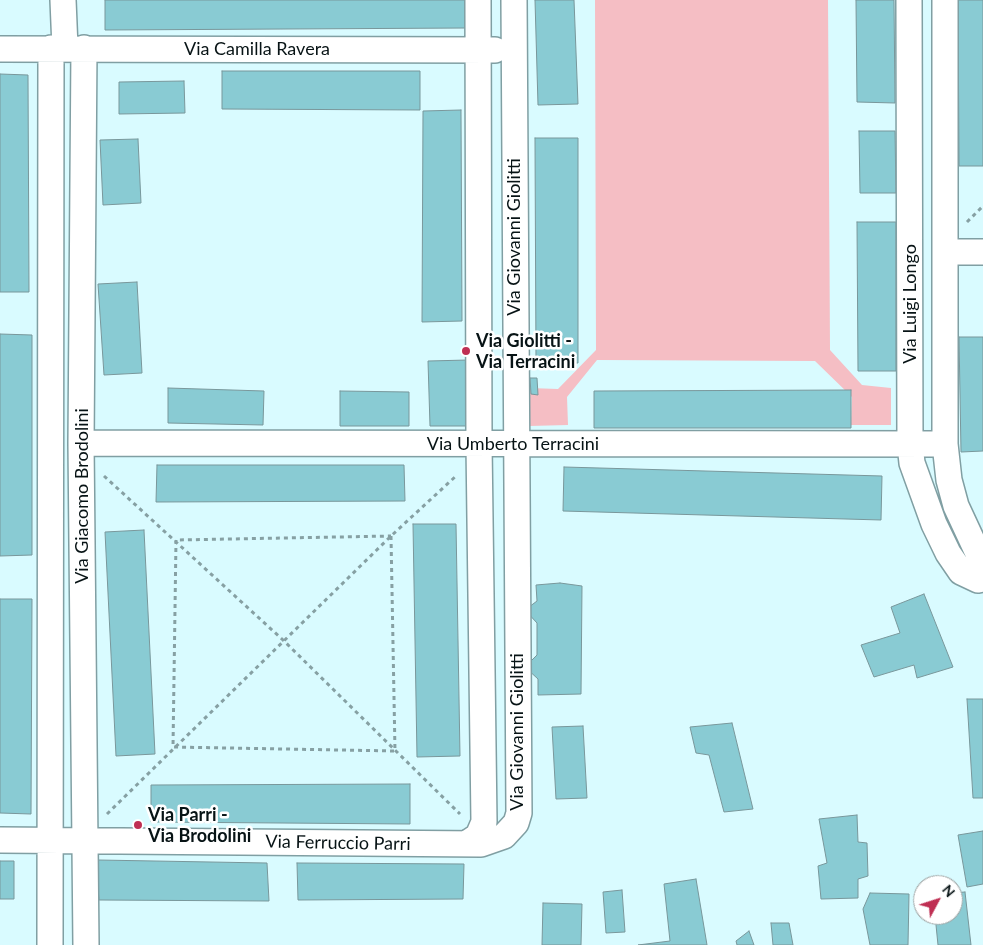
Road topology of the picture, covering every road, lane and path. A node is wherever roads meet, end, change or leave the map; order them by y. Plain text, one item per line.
1 (63, 0) edge
2 (478, 0) edge
3 (514, 0) edge
4 (909, 0) edge
5 (946, 0) edge
6 (67, 48) junction
7 (0, 49) edge
8 (478, 50) junction
9 (513, 50) junction
10 (983, 206) edge
11 (965, 224) dead end
12 (945, 252) junction
13 (983, 252) edge
14 (81, 443) junction
15 (479, 444) junction
16 (516, 444) junction
17 (910, 444) junction
18 (945, 444) junction
19 (100, 472) dead end
20 (458, 474) dead end
21 (391, 536) junction
22 (176, 540) junction
23 (983, 564) edge
24 (983, 579) edge
25 (283, 640) junction
26 (173, 747) junction
27 (395, 751) junction
28 (106, 815) dead end
29 (462, 815) dead end
30 (0, 840) edge
31 (49, 840) junction
32 (85, 840) junction
33 (466, 844) junction
34 (50, 945) edge
35 (86, 945) edge

1 - 6 street
2 - 8 street, Via Giovanni Giolitti
3 - 9 street, Via Giovanni Giolitti
4 - 17 street, Via Luigi Longo
5 - 12 street, Via Luigi Longo
6 - 7 street, Via Camilla Ravera
6 - 8 street, Via Camilla Ravera
6 - 14 street, Via Giacomo Brodolini
6 - 31 street, Via Giacomo Brodolini
8 - 9 street, Via Camilla Ravera
8 - 15 street, Via Giovanni Giolitti
9 - 16 street, Via Giovanni Giolitti
10 - 11 path
12 - 13 street
12 - 18 street, Via Luigi Longo
14 - 15 street, Via Umberto Terracini
14 - 32 street, Via Giacomo Brodolini
15 - 16 street, Via Umberto Terracini
15 - 33 street, Via Giovanni Giolitti
16 - 17 street, Via Umberto Terracini
16 - 33 street, Via Giovanni Giolitti
17 - 18 street, Via Umberto Terracini
17 - 24 street, Via Luigi Longo
18 - 23 street, Via Luigi Longo
19 - 22 path
20 - 21 path
21 - 22 path
21 - 25 path
21 - 27 path
22 - 25 path
22 - 26 path
25 - 26 path
25 - 27 path
26 - 27 path
26 - 28 path
27 - 29 path
30 - 31 street, Via Ferruccio Parri
31 - 32 street, Via Ferruccio Parri
31 - 34 street, Via Giacomo Brodolini
32 - 33 street, Via Ferruccio Parri
32 - 35 street, Via Giacomo Brodolini

